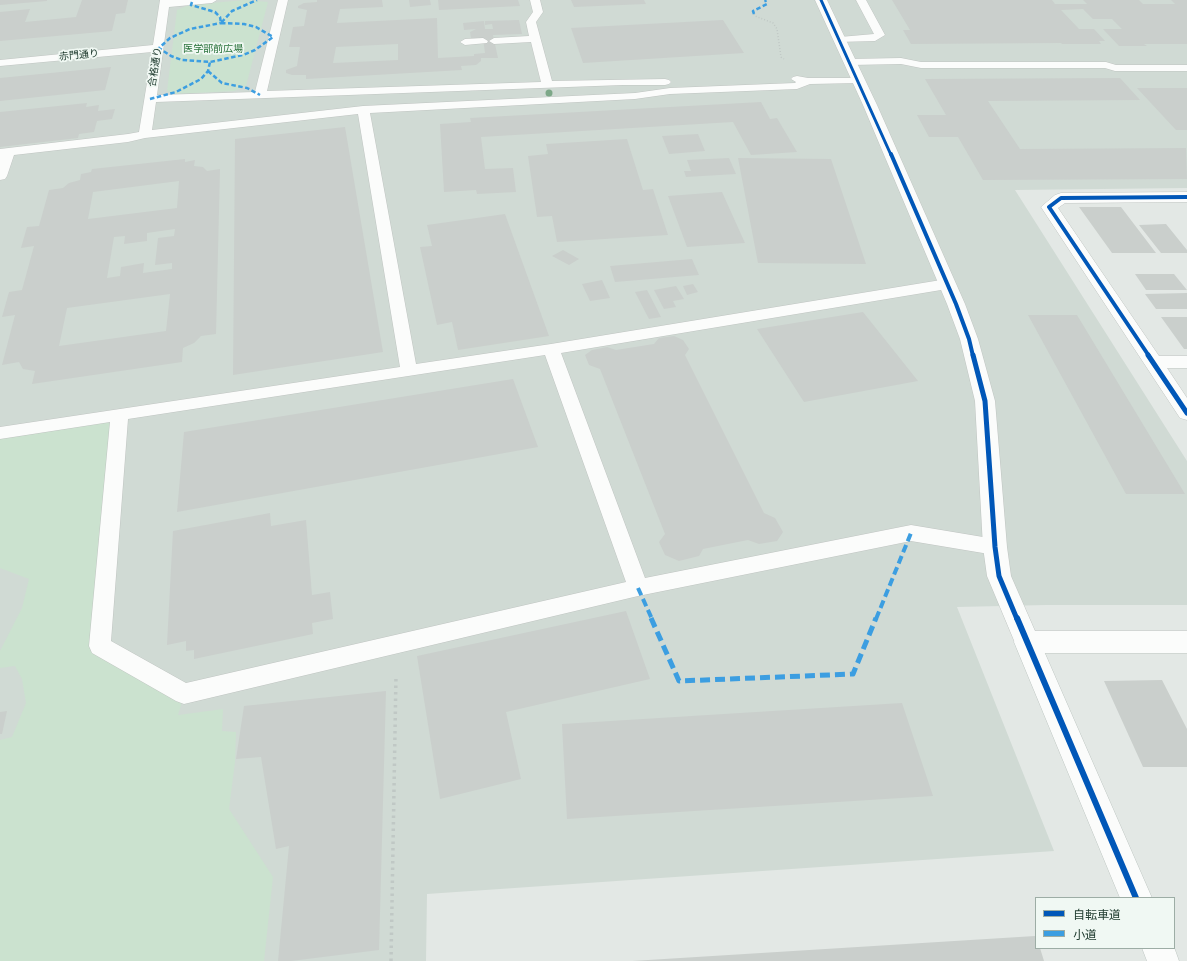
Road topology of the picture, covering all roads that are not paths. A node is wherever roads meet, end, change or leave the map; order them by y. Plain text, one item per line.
1 (212, 0) edge
2 (283, 0) edge
3 (535, 0) edge
4 (821, 0) edge
5 (861, 0) edge
6 (165, 2) edge
7 (535, 39) junction
8 (840, 40) junction
9 (484, 41) dead end
10 (494, 41) dead end
11 (465, 42) dead end
12 (159, 48) junction
13 (1187, 57) edge
14 (0, 62) edge
15 (850, 62) junction
16 (1103, 62) junction
17 (1187, 68) edge
18 (858, 80) junction
19 (808, 81) junction
20 (546, 84) junction
21 (565, 84) junction
22 (402, 90) junction
23 (284, 94) junction
24 (260, 95) junction
25 (150, 99) junction
26 (568, 100) junction
27 (401, 108) junction
28 (363, 110) junction
29 (286, 119) junction
30 (145, 134) junction
31 (4, 152) edge
32 (0, 176) edge
33 (1187, 197) edge
34 (947, 284) junction
35 (551, 349) junction
36 (1153, 362) junction
37 (1187, 362) edge
38 (409, 370) junction
39 (1187, 413) edge
40 (120, 414) junction
41 (0, 432) edge
42 (995, 547) junction
43 (638, 588) junction
44 (1027, 642) junction
45 (1187, 642) edge
46 (1136, 897) edge
47 (1158, 949) edge
48 (1163, 961) edge

1 - 6 lane
2 - 24 lane
3 - 7 lane
4 - 8 street
5 - 8 lane
6 - 12 lane, 合格通り
7 - 10 lane
7 - 20 lane
8 - 15 street
9 - 11 lane
12 - 14 lane, 赤門通り
12 - 25 lane, 合格通り
13 - 16 lane
15 - 16 lane
15 - 18 street
16 - 17 lane
18 - 19 lane
18 - 34 street
19 - 21 lane
19 - 26 lane
20 - 21 lane
20 - 22 lane
21 - 26 lane
22 - 23 lane
22 - 27 lane
23 - 24 lane
23 - 29 lane
24 - 25 lane
25 - 30 lane, 合格通り
26 - 27 lane
27 - 28 lane
28 - 29 lane
28 - 38 lane
29 - 30 lane
30 - 31 lane
31 - 32 lane
33 - 36 street
34 - 35 lane
34 - 42 street
35 - 38 lane
35 - 43 lane
36 - 37 street
36 - 39 street
38 - 40 lane
40 - 41 lane
40 - 43 lane
42 - 43 lane
42 - 44 street
44 - 45 street
44 - 46 street
47 - 48 street

